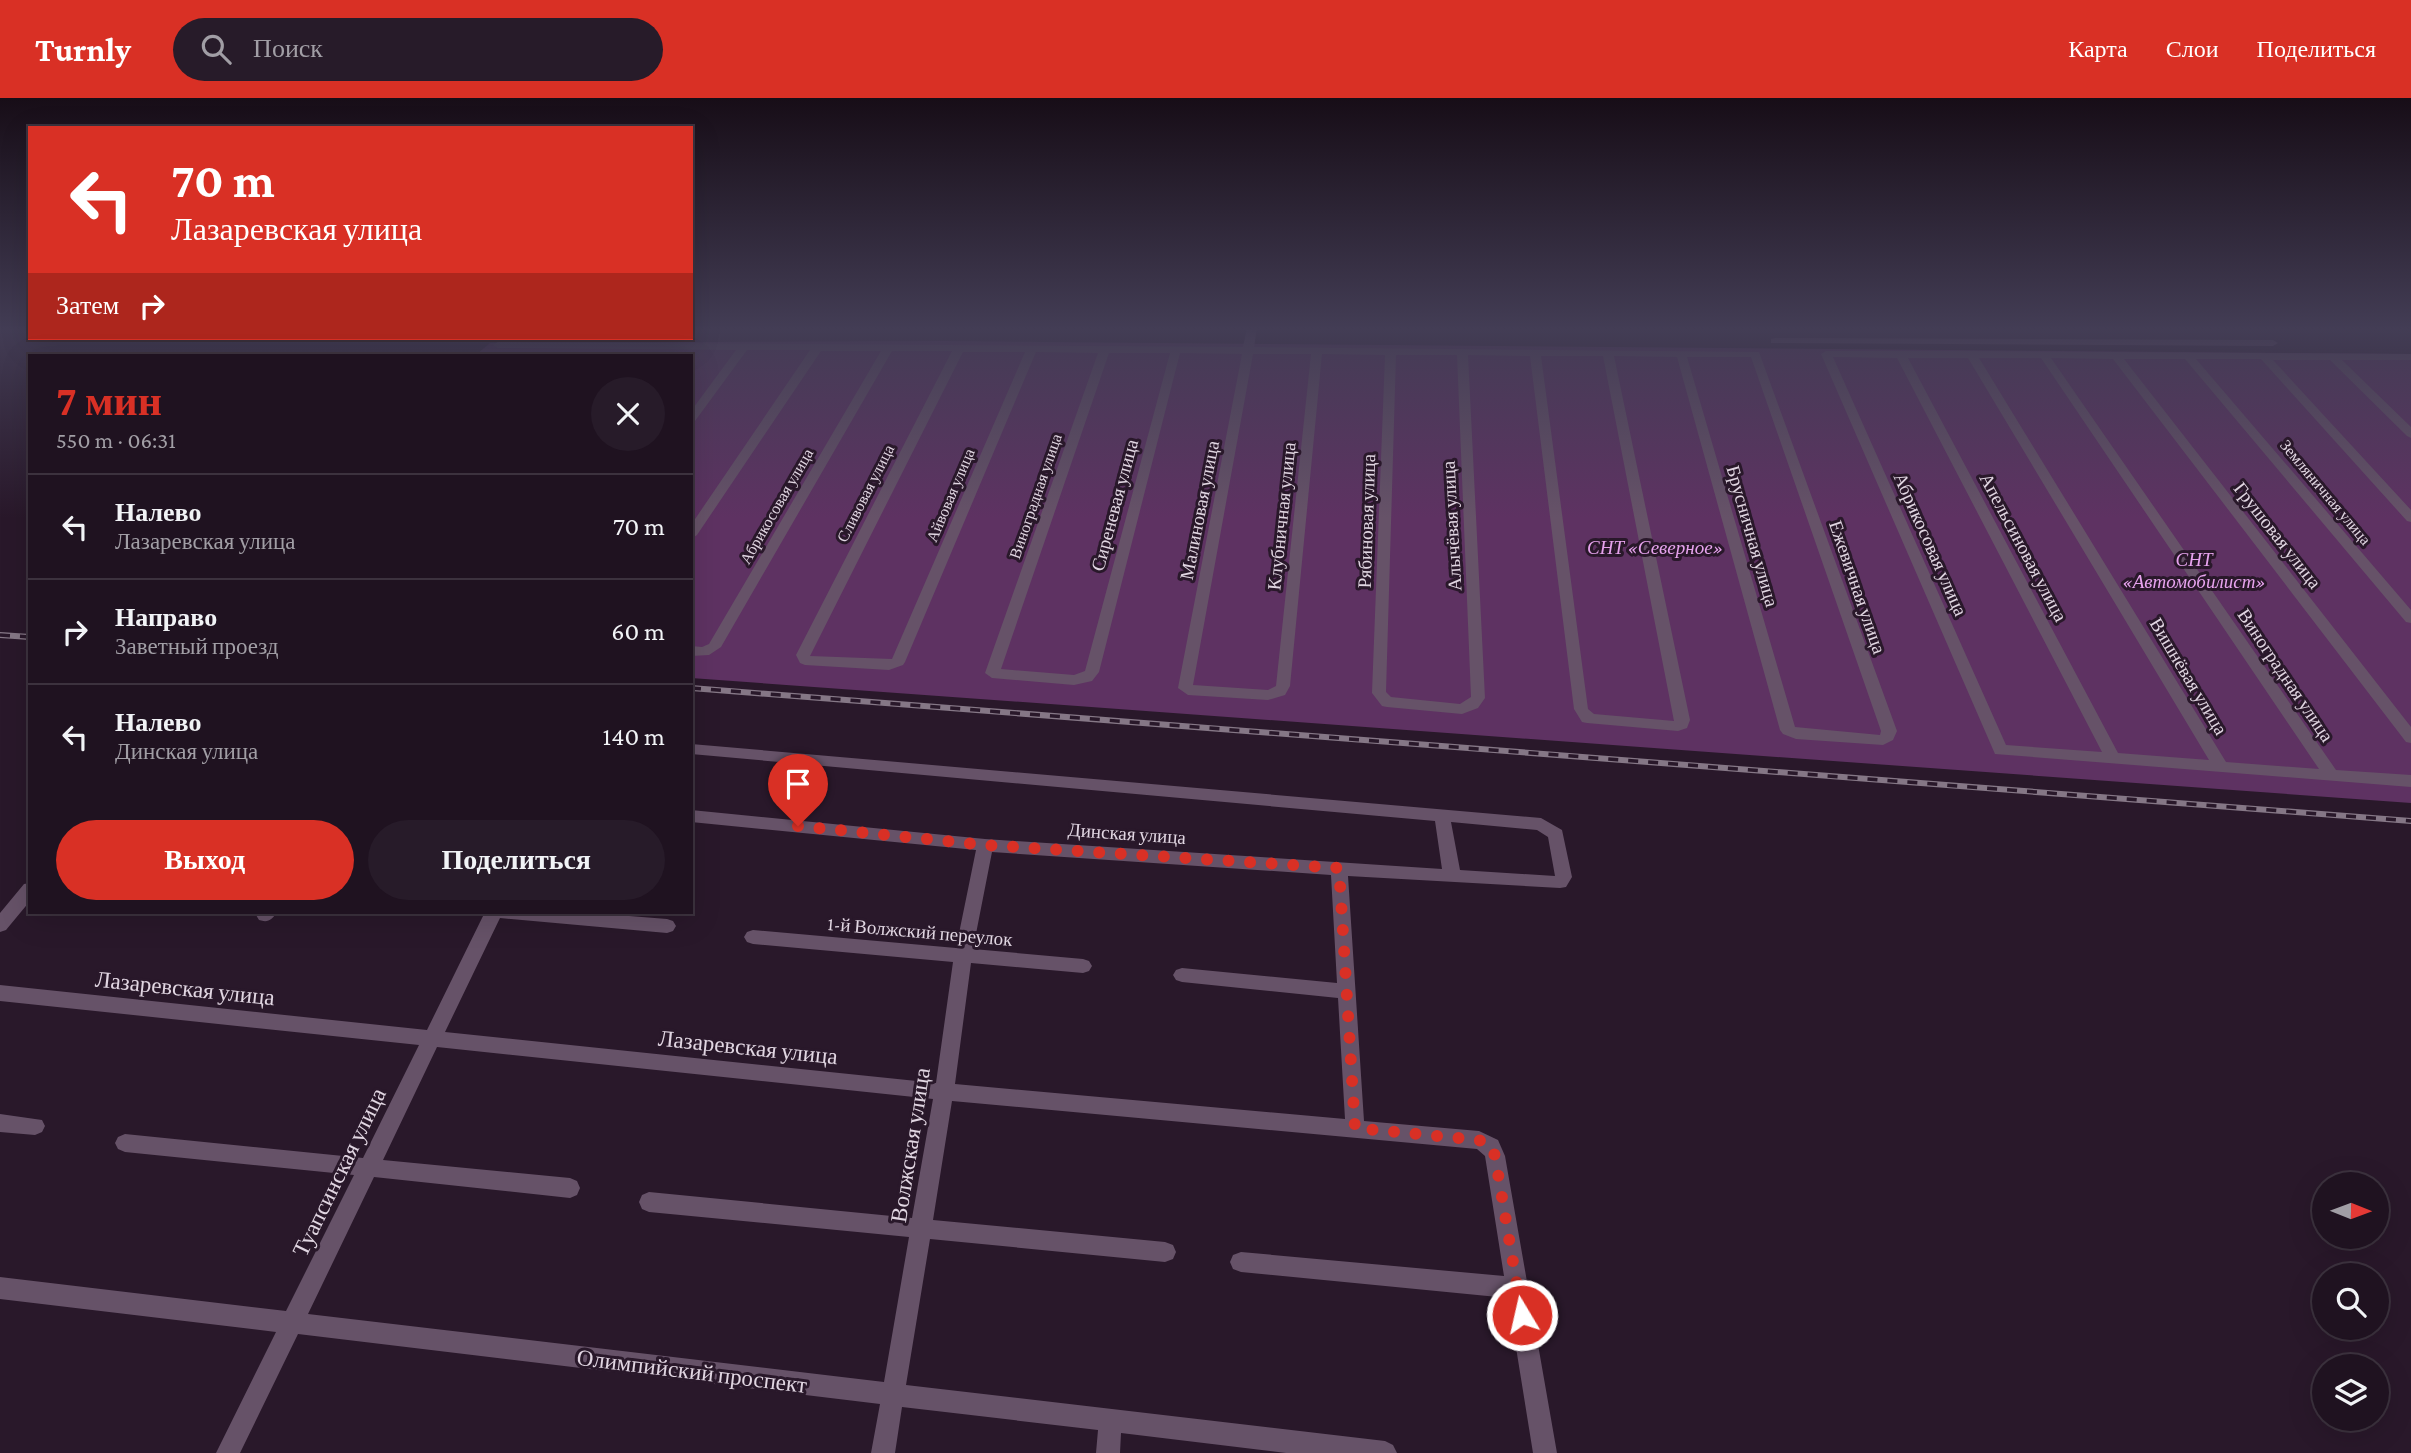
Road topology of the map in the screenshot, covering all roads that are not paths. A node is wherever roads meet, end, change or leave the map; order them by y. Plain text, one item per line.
1 (711, 391) edge
2 (788, 391) edge
3 (863, 391) edge
4 (937, 391) edge
5 (1014, 391) edge
6 (1090, 391) edge
7 (1165, 391) edge
8 (1241, 391) edge
9 (1313, 391) edge
10 (1390, 391) edge
11 (1464, 391) edge
12 (1540, 391) edge
13 (1616, 391) edge
14 (1692, 391) edge
15 (1768, 391) edge
16 (1842, 391) edge
17 (1920, 391) edge
18 (1993, 391) edge
19 (2068, 391) edge
20 (2144, 391) edge
21 (2218, 391) edge
22 (2296, 391) edge
23 (2368, 391) edge
24 (693, 416) edge
25 (2411, 434) edge
26 (2411, 518) edge
27 (693, 532) edge
28 (2411, 619) edge
29 (693, 651) edge
30 (901, 656) joint
31 (1091, 672) joint
32 (1283, 686) joint
33 (1478, 698) joint
34 (1788, 730) joint
35 (2411, 738) edge
36 (693, 749) edge
37 (2113, 759) junction
38 (2221, 767) junction
39 (2330, 774) junction
40 (2411, 780) edge
41 (693, 816) edge
42 (1442, 816) junction
43 (985, 845) junction
44 (1339, 868) junction
45 (1452, 876) junction
46 (28, 891) edge
47 (493, 914) edge
48 (525, 914) edge
49 (0, 925) edge
50 (667, 926) dead end
51 (753, 937) dead end
52 (963, 956) junction
53 (1083, 966) dead end
54 (1182, 975) dead end
55 (1346, 990) junction
56 (0, 993) edge
57 (431, 1039) junction
58 (944, 1092) junction
59 (0, 1123) edge
60 (35, 1126) dead end
61 (1355, 1128) junction
62 (125, 1143) dead end
63 (369, 1166) junction
64 (570, 1188) dead end
65 (649, 1202) dead end
66 (921, 1226) junction
67 (1165, 1252) dead end
68 (1241, 1262) dead end
69 (0, 1288) edge
70 (1517, 1288) junction
71 (291, 1323) junction
72 (893, 1395) junction
73 (1110, 1420) junction
74 (228, 1453) edge
75 (884, 1453) edge
76 (1108, 1453) edge
77 (1384, 1453) edge
78 (1545, 1453) edge

1 - 24 street
2 - 27 street
3 - 29 street, Абрикосовая улица
4 - 30 street, Сливовая улица
5 - 30 street, Айвовая улица
6 - 31 street, Виноградная улица
7 - 31 street, Сиреневая улица
8 - 32 street, Малиновая улица
9 - 32 street, Клубничная улица
10 - 33 street, Рябиновая улица
11 - 33 street, Алычёвая улица
12 - 13 street
14 - 34 street, Брусничная улица
15 - 34 street, Ежевичная улица
16 - 37 street, Абрикосовая улица
17 - 37 street, Апельсиновая улица
18 - 38 street, Вишнёвая улица
19 - 39 street, Виноградная улица
20 - 35 street, Грушовая улица
21 - 28 street, Земляничная улица
22 - 26 street
23 - 25 street
36 - 42 street
37 - 38 street
38 - 39 street
39 - 40 street
41 - 43 street, Динская улица
42 - 45 street
42 - 45 street, Динская улица
43 - 44 street, Динская улица
43 - 52 street, Волжская улица
44 - 45 street, Динская улица
44 - 55 street
46 - 49 street
47 - 57 street, Туапсинская улица
48 - 50 street
51 - 52 street, 1-й Волжский переулок
52 - 53 street, 1-й Волжский переулок
52 - 58 street, Волжская улица
54 - 55 street
55 - 61 street
56 - 57 street, Лазаревская улица
57 - 58 street, Лазаревская улица
57 - 63 street, Туапсинская улица
58 - 61 street, Лазаревская улица
58 - 66 street, Волжская улица
59 - 60 street
61 - 70 street, Лазаревская улица
62 - 63 street
63 - 64 street
63 - 71 street, Туапсинская улица
65 - 66 street
66 - 67 street
66 - 72 street, Волжская улица
68 - 70 street
69 - 71 street, Олимпийский проспект
70 - 78 street
71 - 72 street, Олимпийский проспект
71 - 74 street, Туапсинская улица
72 - 73 street, Олимпийский проспект
72 - 75 street, Волжская улица
73 - 76 street
73 - 77 street, Олимпийский проспект

